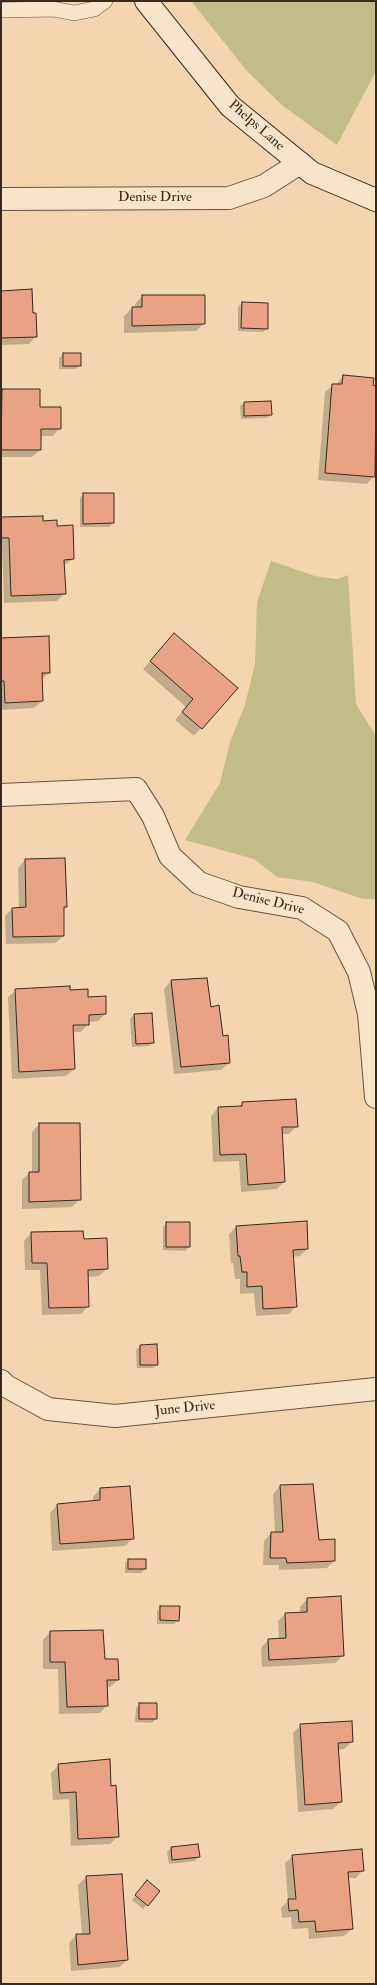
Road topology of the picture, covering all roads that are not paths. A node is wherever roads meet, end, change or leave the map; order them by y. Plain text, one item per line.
1 (105, 1) edge
2 (146, 1) edge
3 (49, 5) edge
4 (1, 10) edge
5 (300, 163) junction
6 (1, 200) edge
7 (376, 200) edge
8 (1, 795) edge
9 (376, 1097) edge
10 (1, 1381) edge
11 (376, 1389) edge

1 - 3 lane
2 - 5 street, Phelps Lane
3 - 4 lane
5 - 6 street, Denise Drive
5 - 7 street, Phelps Lane
8 - 9 street, Denise Drive
10 - 11 street, June Drive

